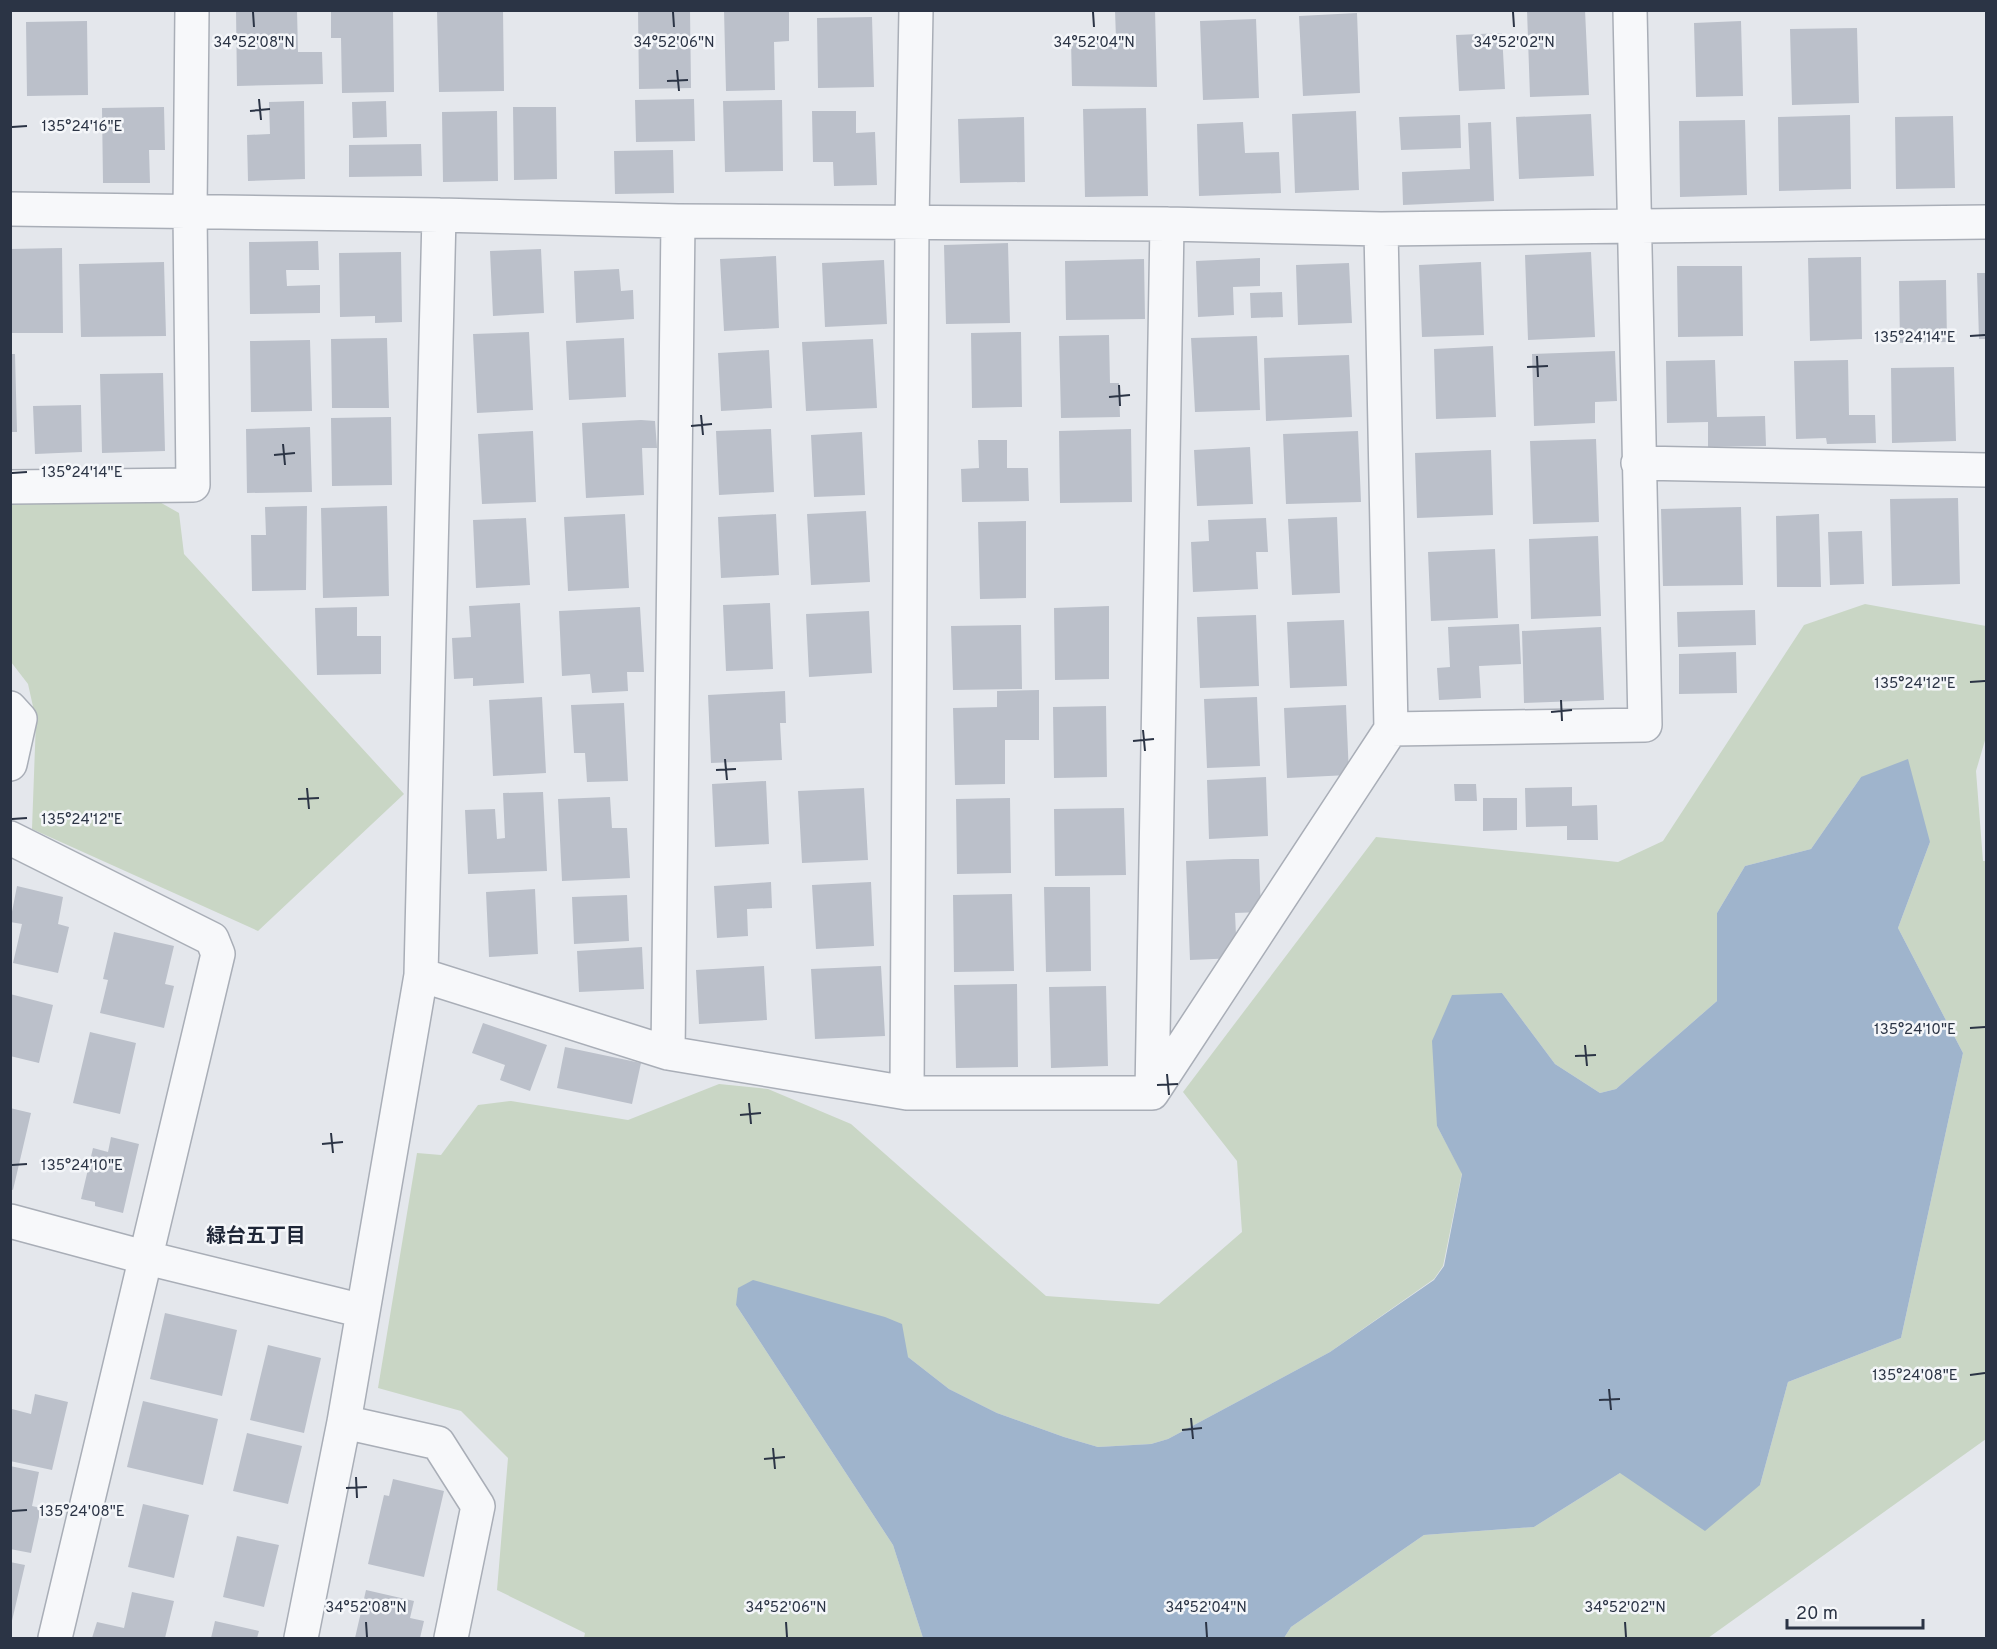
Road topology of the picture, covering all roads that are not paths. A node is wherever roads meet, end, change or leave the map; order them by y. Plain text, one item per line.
1 (192, 10) edge
2 (916, 10) edge
3 (1630, 10) edge
4 (10, 209) edge
5 (190, 211) junction
6 (439, 215) junction
7 (678, 221) junction
8 (912, 222) junction
9 (1986, 222) edge
10 (1167, 224) junction
11 (1635, 225) junction
12 (1381, 229) junction
13 (1638, 463) junction
14 (1986, 470) edge
15 (10, 487) edge
16 (10, 708) edge
17 (1391, 729) junction
18 (10, 764) edge
19 (10, 837) edge
20 (421, 975) junction
21 (668, 1053) junction
22 (907, 1093) junction
23 (1152, 1093) junction
24 (10, 1221) edge
25 (147, 1258) junction
26 (363, 1311) junction
27 (344, 1422) junction
28 (55, 1638) edge
29 (301, 1638) edge
30 (451, 1638) edge

1 - 5 street
2 - 8 street
3 - 11 street
4 - 5 street
5 - 6 street
5 - 15 street
6 - 7 street
6 - 20 street
7 - 8 street
7 - 21 street
8 - 10 street
8 - 22 street
9 - 11 street
10 - 12 street
10 - 23 street
11 - 12 street
11 - 13 street
12 - 17 street
13 - 14 street
13 - 17 street
16 - 18 street
17 - 23 street
19 - 25 street
20 - 21 street
20 - 26 street
21 - 22 street
22 - 23 street
24 - 25 street
25 - 26 street
25 - 28 street
26 - 27 street
27 - 29 street
27 - 30 street

